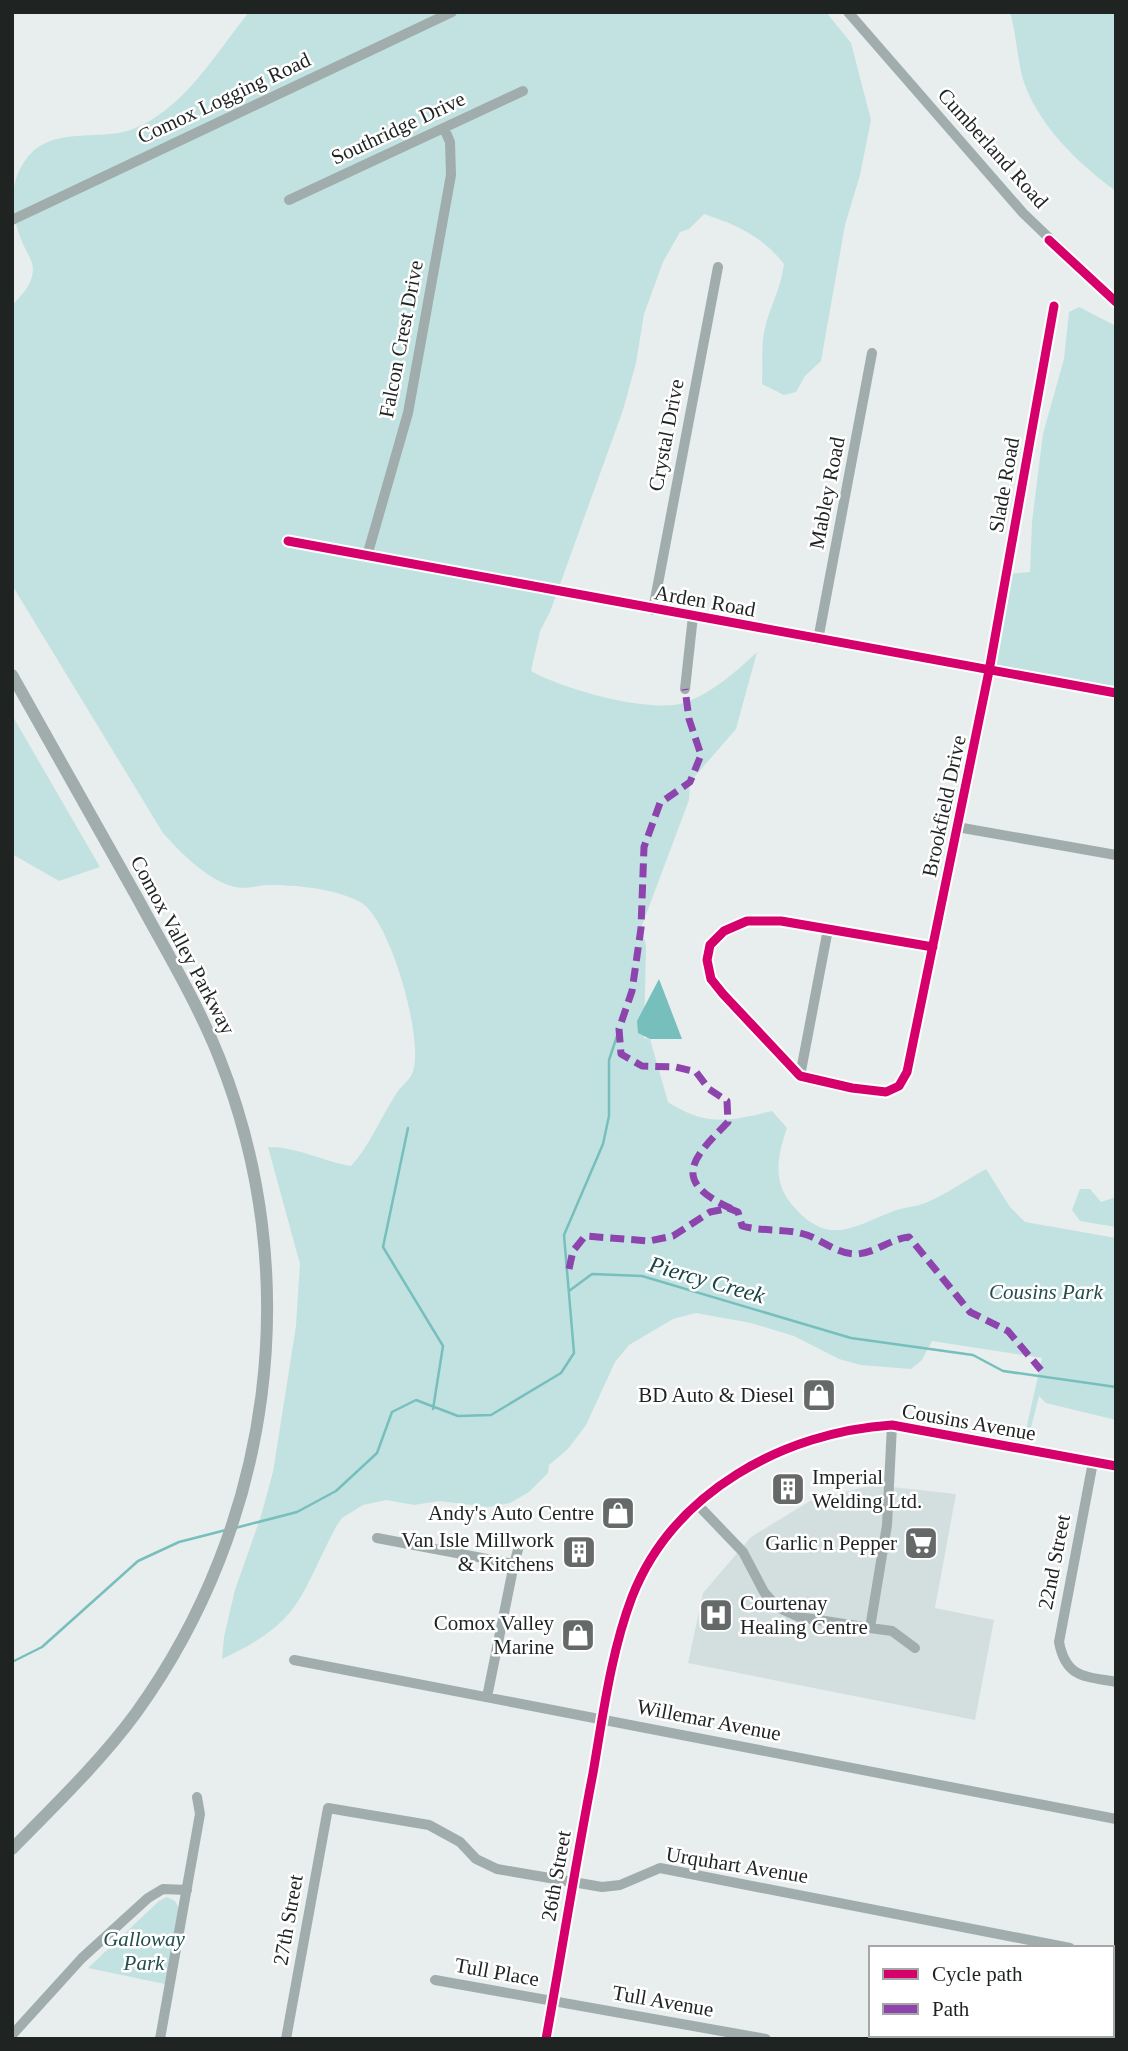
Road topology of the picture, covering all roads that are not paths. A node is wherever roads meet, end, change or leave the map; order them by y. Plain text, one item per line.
1 (452, 12) edge
2 (848, 12) edge
3 (523, 91) dead end
4 (444, 128) junction
5 (289, 200) dead end
6 (12, 219) edge
7 (718, 267) dead end
8 (1116, 302) edge
9 (1054, 306) dead end
10 (872, 354) dead end
11 (288, 541) dead end
12 (367, 556) junction
13 (653, 610) junction
14 (693, 616) junction
15 (818, 640) junction
16 (989, 671) junction
17 (12, 675) edge
18 (685, 689) dead end
19 (1116, 693) edge
20 (957, 827) junction
21 (1116, 855) edge
22 (828, 929) junction
23 (933, 947) junction
24 (800, 1076) junction
25 (892, 1425) junction
26 (1093, 1462) junction
27 (1116, 1466) edge
28 (697, 1504) junction
29 (377, 1538) dead end
30 (519, 1546) dead end
31 (514, 1564) junction
32 (870, 1628) junction
33 (915, 1648) dead end
34 (294, 1660) dead end
35 (1116, 1682) edge
36 (487, 1697) junction
37 (603, 1719) junction
38 (197, 1797) dead end
39 (328, 1808) joint
40 (1116, 1819) edge
41 (12, 1849) edge
42 (572, 1882) junction
43 (187, 1891) junction
44 (1060, 1946) edge
45 (435, 1980) dead end
46 (553, 2001) junction
47 (12, 2035) edge
48 (160, 2039) edge
49 (286, 2039) edge
50 (546, 2039) edge
51 (766, 2039) edge

1 - 6 street, Comox Logging Road
2 - 8 street, Cumberland Road
3 - 4 street, Southridge Drive
4 - 5 street, Southridge Drive
4 - 12 street, Falcon Crest Drive
7 - 13 street, Crystal Drive
9 - 16 street, Slade Road
10 - 15 street, Mabley Road
11 - 12 street, Arden Road
12 - 13 street, Arden Road
13 - 14 street, Arden Road
14 - 15 street, Arden Road
14 - 18 street
15 - 16 street, Arden Road
16 - 19 street, Arden Road
16 - 20 street, Brookfield Drive
17 - 41 main road, Comox Valley Parkway
20 - 21 street
20 - 23 street, Brookfield Drive
22 - 23 street
22 - 24 street
22 - 24 street
23 - 24 street, Brookfield Drive
25 - 26 street, Cousins Avenue
25 - 28 street, Cousins Avenue
25 - 32 street
26 - 27 street, Cousins Avenue
26 - 35 street, 22nd Street
28 - 32 street
28 - 37 street, Cousins Avenue
29 - 31 street
30 - 31 street
31 - 36 street
32 - 33 street
34 - 36 street, Willemar Avenue
36 - 37 street, Willemar Avenue
37 - 40 street, Willemar Avenue
37 - 42 street, 26th Street
38 - 43 street
39 - 42 street, Urquhart Avenue
39 - 49 street, 27th Street
42 - 44 street, Urquhart Avenue
42 - 46 street, 26th Street
43 - 47 street
43 - 48 street
45 - 46 street, Tull Place
46 - 50 street, 26th Street
46 - 51 street, Tull Avenue

